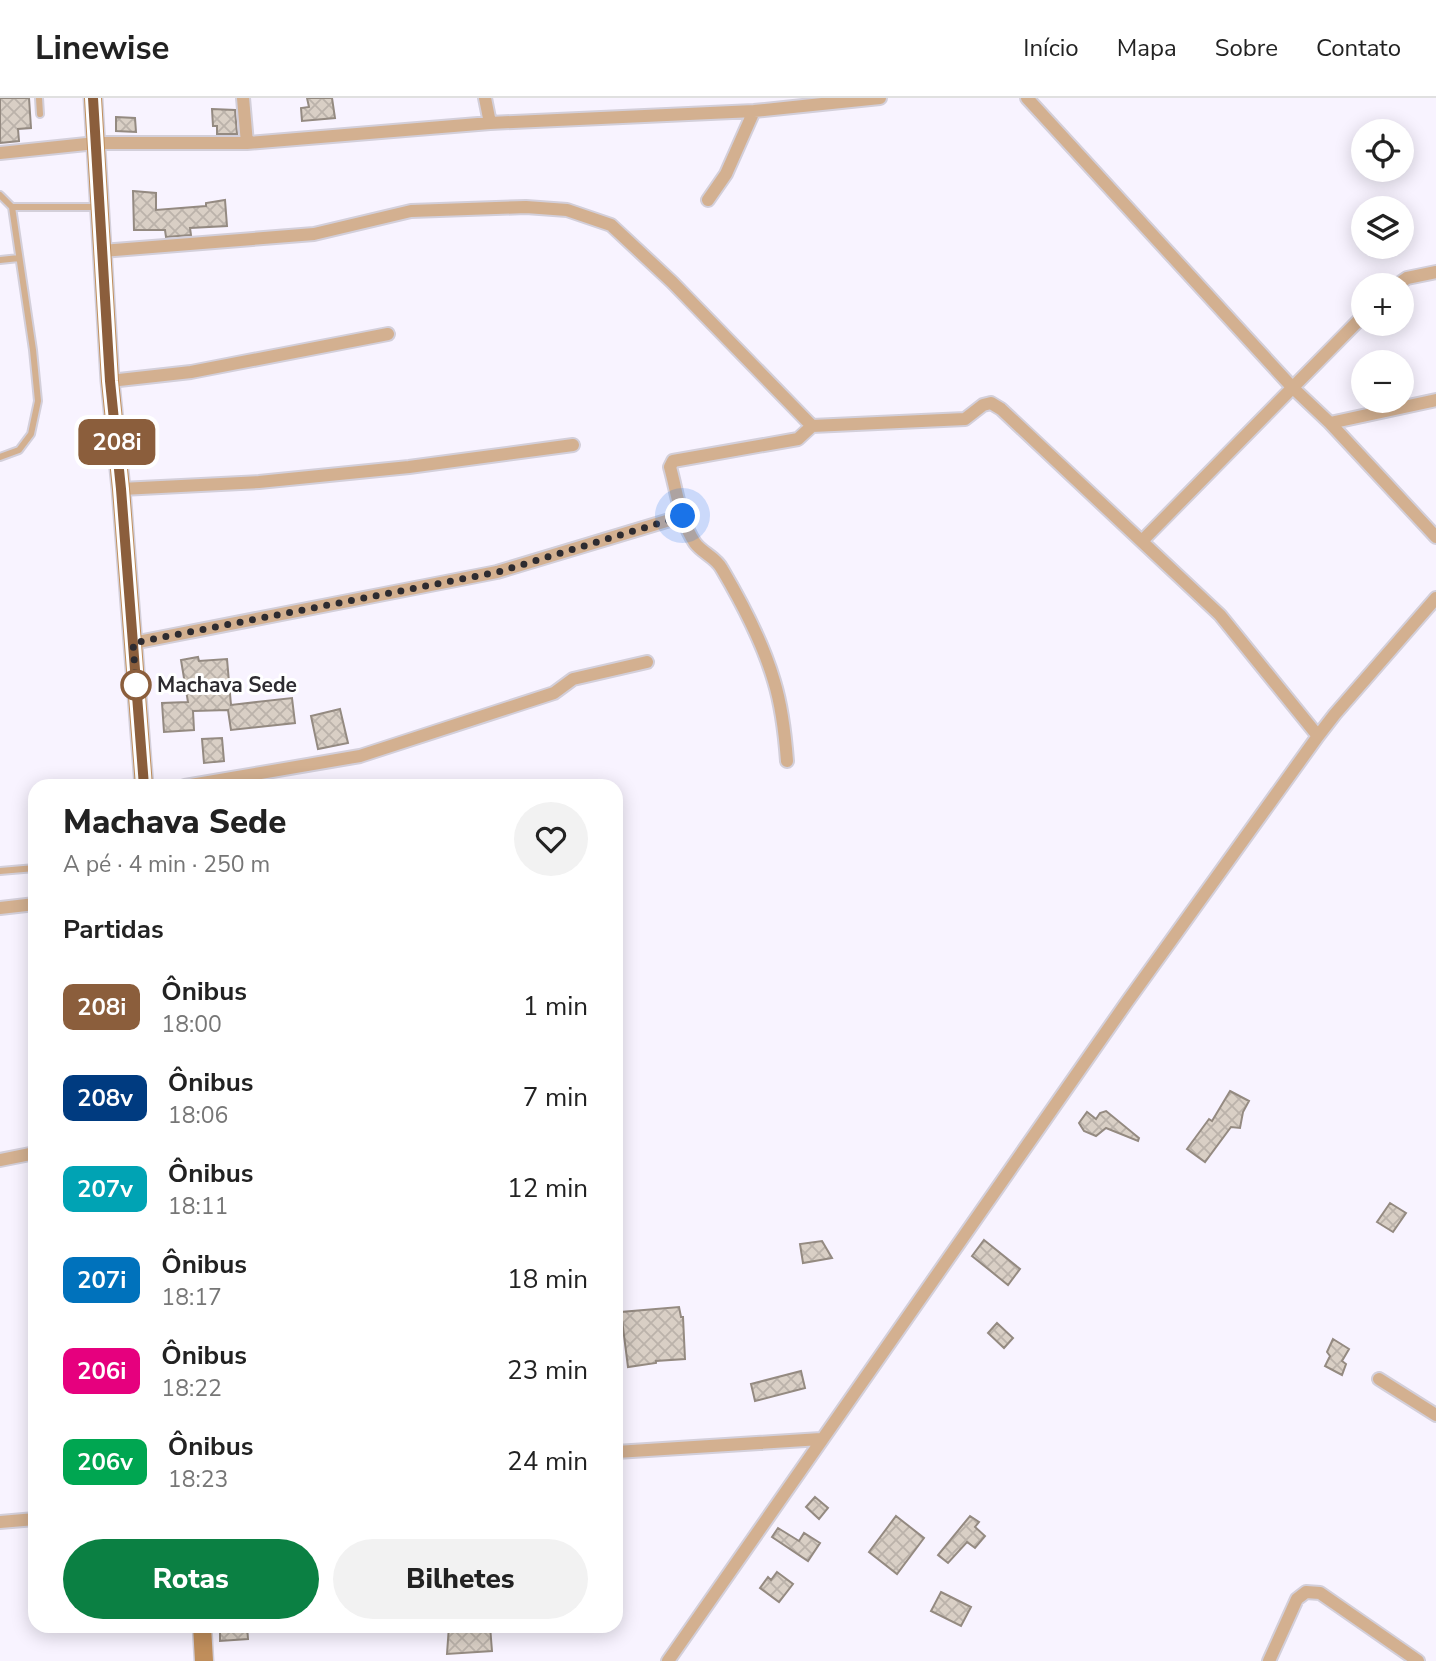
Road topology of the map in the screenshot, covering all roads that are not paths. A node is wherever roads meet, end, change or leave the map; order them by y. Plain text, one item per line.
1 (39, 98) edge
2 (93, 98) edge
3 (243, 98) edge
4 (485, 98) edge
5 (880, 98) edge
6 (1027, 98) edge
7 (754, 111) junction
8 (40, 114) dead end
9 (490, 123) junction
10 (96, 143) junction
11 (247, 143) junction
12 (0, 153) edge
13 (0, 195) edge
14 (708, 201) dead end
15 (12, 207) junction
16 (99, 207) junction
17 (102, 251) junction
18 (19, 258) junction
19 (0, 260) edge
20 (1436, 271) edge
21 (1414, 276) edge
22 (1351, 328) edge
23 (388, 334) dead end
24 (110, 381) junction
25 (1292, 387) junction
26 (1436, 400) edge
27 (1330, 423) junction
28 (812, 426) junction
29 (573, 445) dead end
30 (0, 457) edge
31 (121, 489) junction
32 (683, 516) junction
33 (1436, 537) edge
34 (1142, 541) junction
35 (1436, 598) edge
36 (133, 643) junction
37 (647, 662) dead end
38 (1318, 736) junction
39 (787, 761) dead end
40 (143, 779) edge
41 (226, 779) edge
42 (28, 868) edge
43 (0, 870) edge
44 (28, 905) edge
45 (0, 908) edge
46 (28, 1154) edge
47 (0, 1160) edge
48 (1378, 1379) dead end
49 (1436, 1415) edge
50 (821, 1439) junction
51 (623, 1452) edge
52 (28, 1520) edge
53 (0, 1522) edge
54 (202, 1633) edge
55 (204, 1661) edge
56 (668, 1661) edge
57 (1269, 1661) edge
58 (1418, 1661) edge

1 - 8 lane
2 - 10 main road
3 - 11 street
4 - 9 street
5 - 7 street
6 - 25 street
7 - 9 street
7 - 14 street
9 - 11 street
10 - 11 street
10 - 12 street
10 - 16 main road
13 - 15 lane
15 - 16 lane
15 - 18 lane
16 - 17 main road
17 - 24 main road
17 - 28 street
18 - 19 lane
18 - 30 lane
20 - 21 street
22 - 25 street
23 - 24 street
24 - 31 main road
25 - 27 street
25 - 34 street
26 - 27 street
27 - 33 street
28 - 32 street
28 - 34 street
29 - 31 street
31 - 36 main road
32 - 36 street
32 - 39 street
34 - 38 street
35 - 38 street
36 - 40 main road
37 - 41 street
38 - 50 street
42 - 43 lane
44 - 45 street
46 - 47 street
48 - 49 street
50 - 51 street
50 - 56 street
52 - 53 street
54 - 55 main road
57 - 58 street

